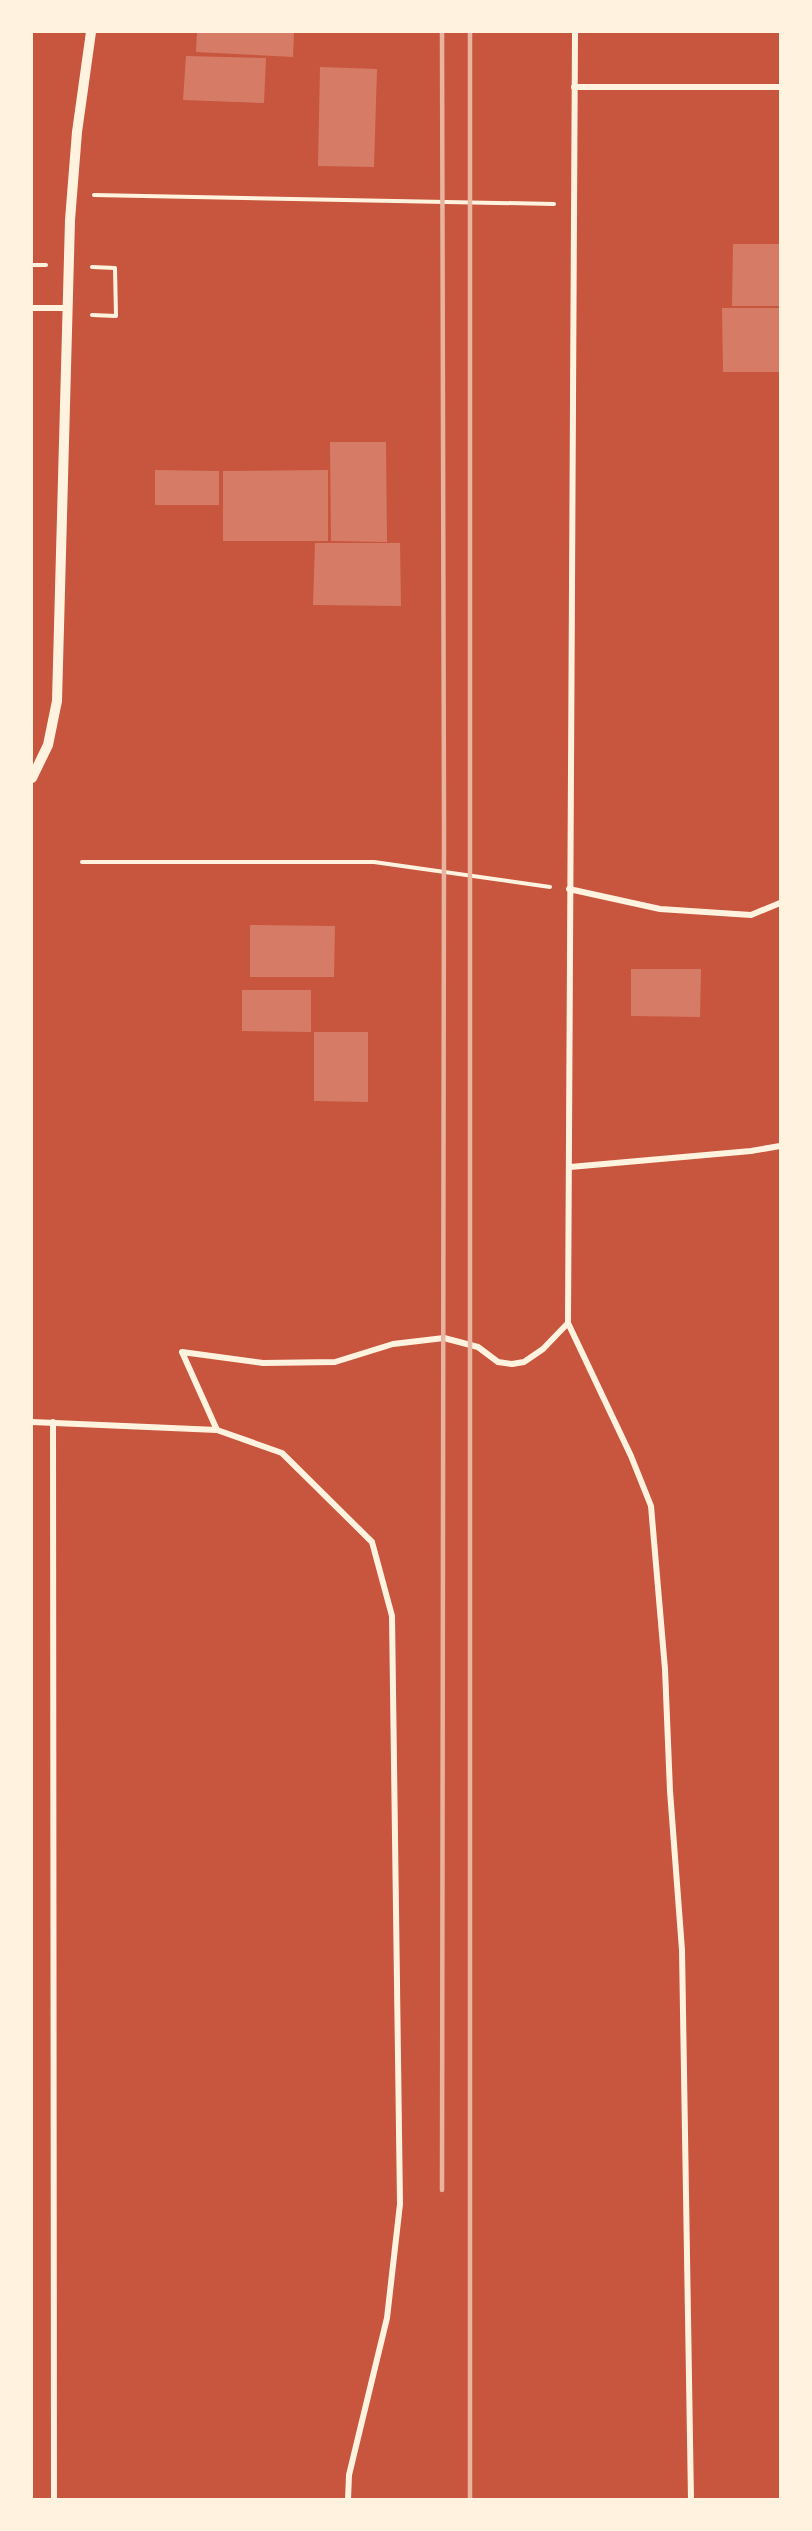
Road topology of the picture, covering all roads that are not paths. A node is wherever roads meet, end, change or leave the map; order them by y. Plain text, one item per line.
1 (91, 32) edge
2 (575, 32) edge
3 (574, 87) junction
4 (780, 87) edge
5 (32, 308) edge
6 (67, 308) junction
7 (32, 778) edge
8 (569, 890) junction
9 (780, 903) edge
10 (780, 1146) edge
11 (570, 1167) junction
12 (568, 1323) junction
13 (32, 1422) edge
14 (53, 1422) junction
15 (217, 1430) junction
16 (54, 2499) edge
17 (348, 2499) edge
18 (691, 2499) edge

1 - 6 street
2 - 3 street
3 - 4 street
3 - 8 street
5 - 6 street
6 - 7 street
8 - 9 street
8 - 11 street
10 - 11 street
11 - 12 street
12 - 15 street
12 - 18 street
13 - 14 street
14 - 15 street
14 - 16 street
15 - 17 street

